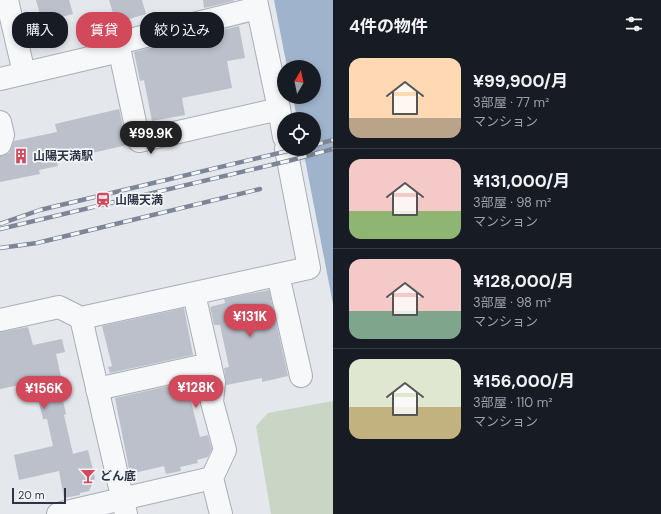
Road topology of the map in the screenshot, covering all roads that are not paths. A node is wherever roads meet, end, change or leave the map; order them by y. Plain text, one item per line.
1 (8, 0) edge
2 (257, 4) edge
3 (120, 51) junction
4 (24, 73) junction
5 (1, 76) edge
6 (279, 109) junction
7 (280, 112) edge
8 (0, 122) edge
9 (0, 144) edge
10 (287, 156) edge
11 (278, 275) junction
12 (194, 294) junction
13 (81, 318) junction
14 (0, 320) edge
15 (210, 364) junction
16 (301, 376) dead end
17 (97, 389) junction
18 (212, 478) junction
19 (124, 506) edge
20 (58, 514) edge
21 (221, 514) edge

1 - 4 street
2 - 3 street
2 - 6 street
3 - 4 street
3 - 6 street
4 - 5 street
6 - 7 street
8 - 9 street
10 - 11 street
11 - 12 street
11 - 16 street
12 - 13 street
12 - 15 street
13 - 14 street
13 - 17 street
15 - 17 street
15 - 18 street
17 - 19 street
18 - 19 street
18 - 21 street
19 - 20 street

